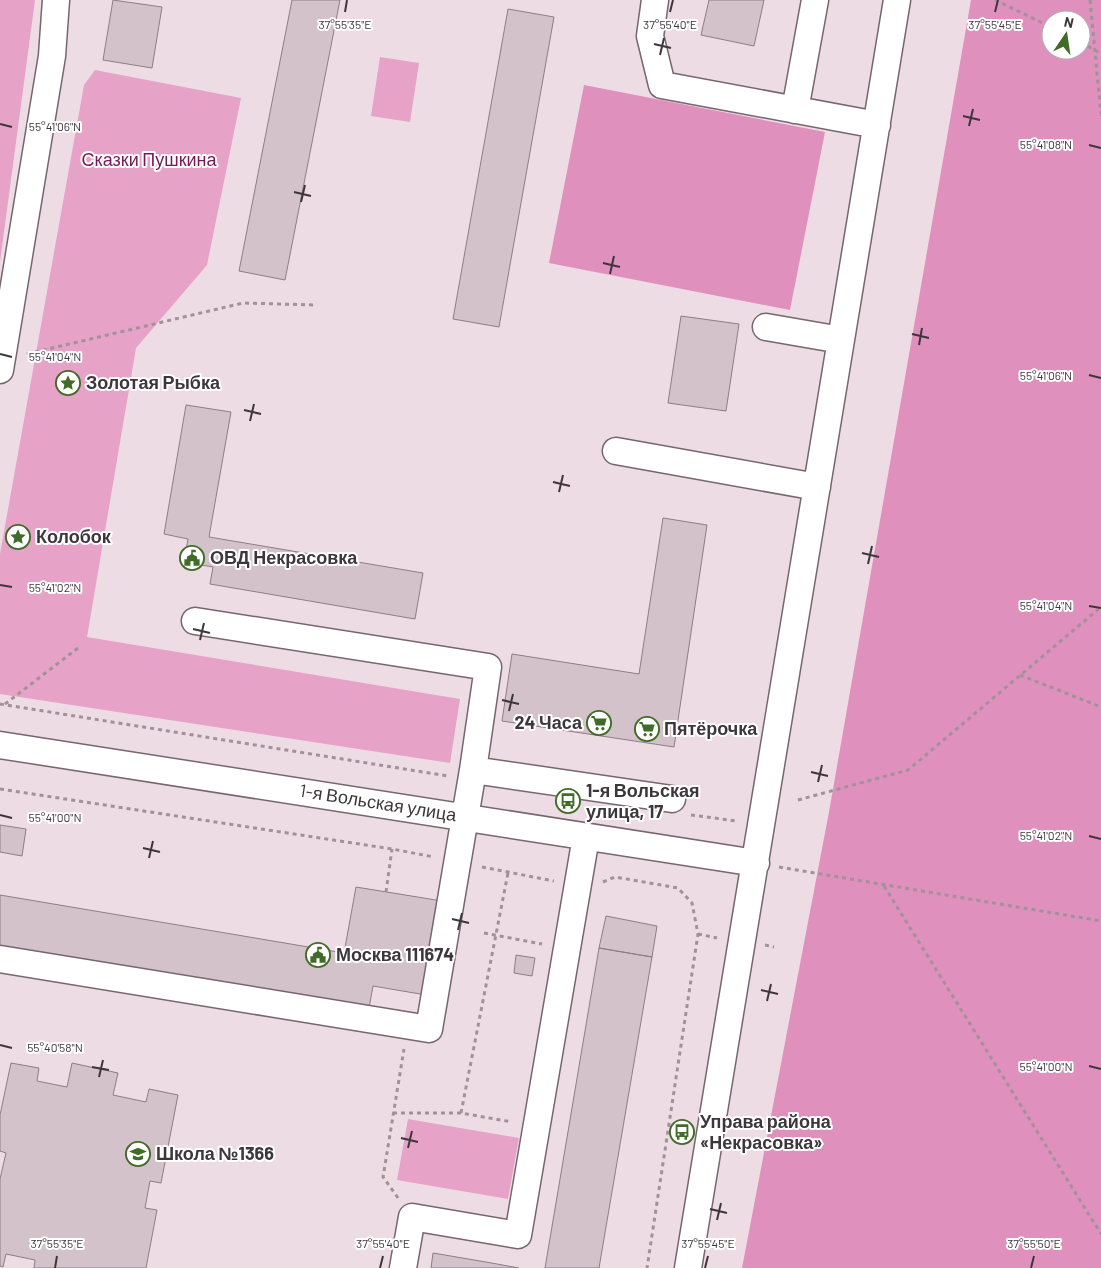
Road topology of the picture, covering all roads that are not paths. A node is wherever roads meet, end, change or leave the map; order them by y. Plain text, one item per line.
1 (56, 0) edge
2 (656, 0) edge
3 (815, 0) edge
4 (897, 0) edge
5 (795, 110) junction
6 (877, 125) junction
7 (766, 327) dead end
8 (842, 340) junction
9 (1, 365) edge
10 (616, 451) dead end
11 (818, 487) junction
12 (195, 621) dead end
13 (0, 745) edge
14 (472, 775) junction
15 (677, 806) road end
16 (466, 817) junction
17 (586, 837) junction
18 (756, 863) junction
19 (0, 959) edge
20 (403, 1268) edge
21 (688, 1268) edge

1 - 9 street
2 - 5 street
3 - 5 street
4 - 6 street
5 - 6 street
6 - 8 street
7 - 8 street
8 - 11 street
10 - 11 street
11 - 18 street
12 - 14 street
13 - 16 street, 1-я Вольская улица
14 - 15 street
14 - 16 street
16 - 17 street, 1-я Вольская улица
16 - 19 street
17 - 18 street, 1-я Вольская улица
17 - 20 street
18 - 21 street

